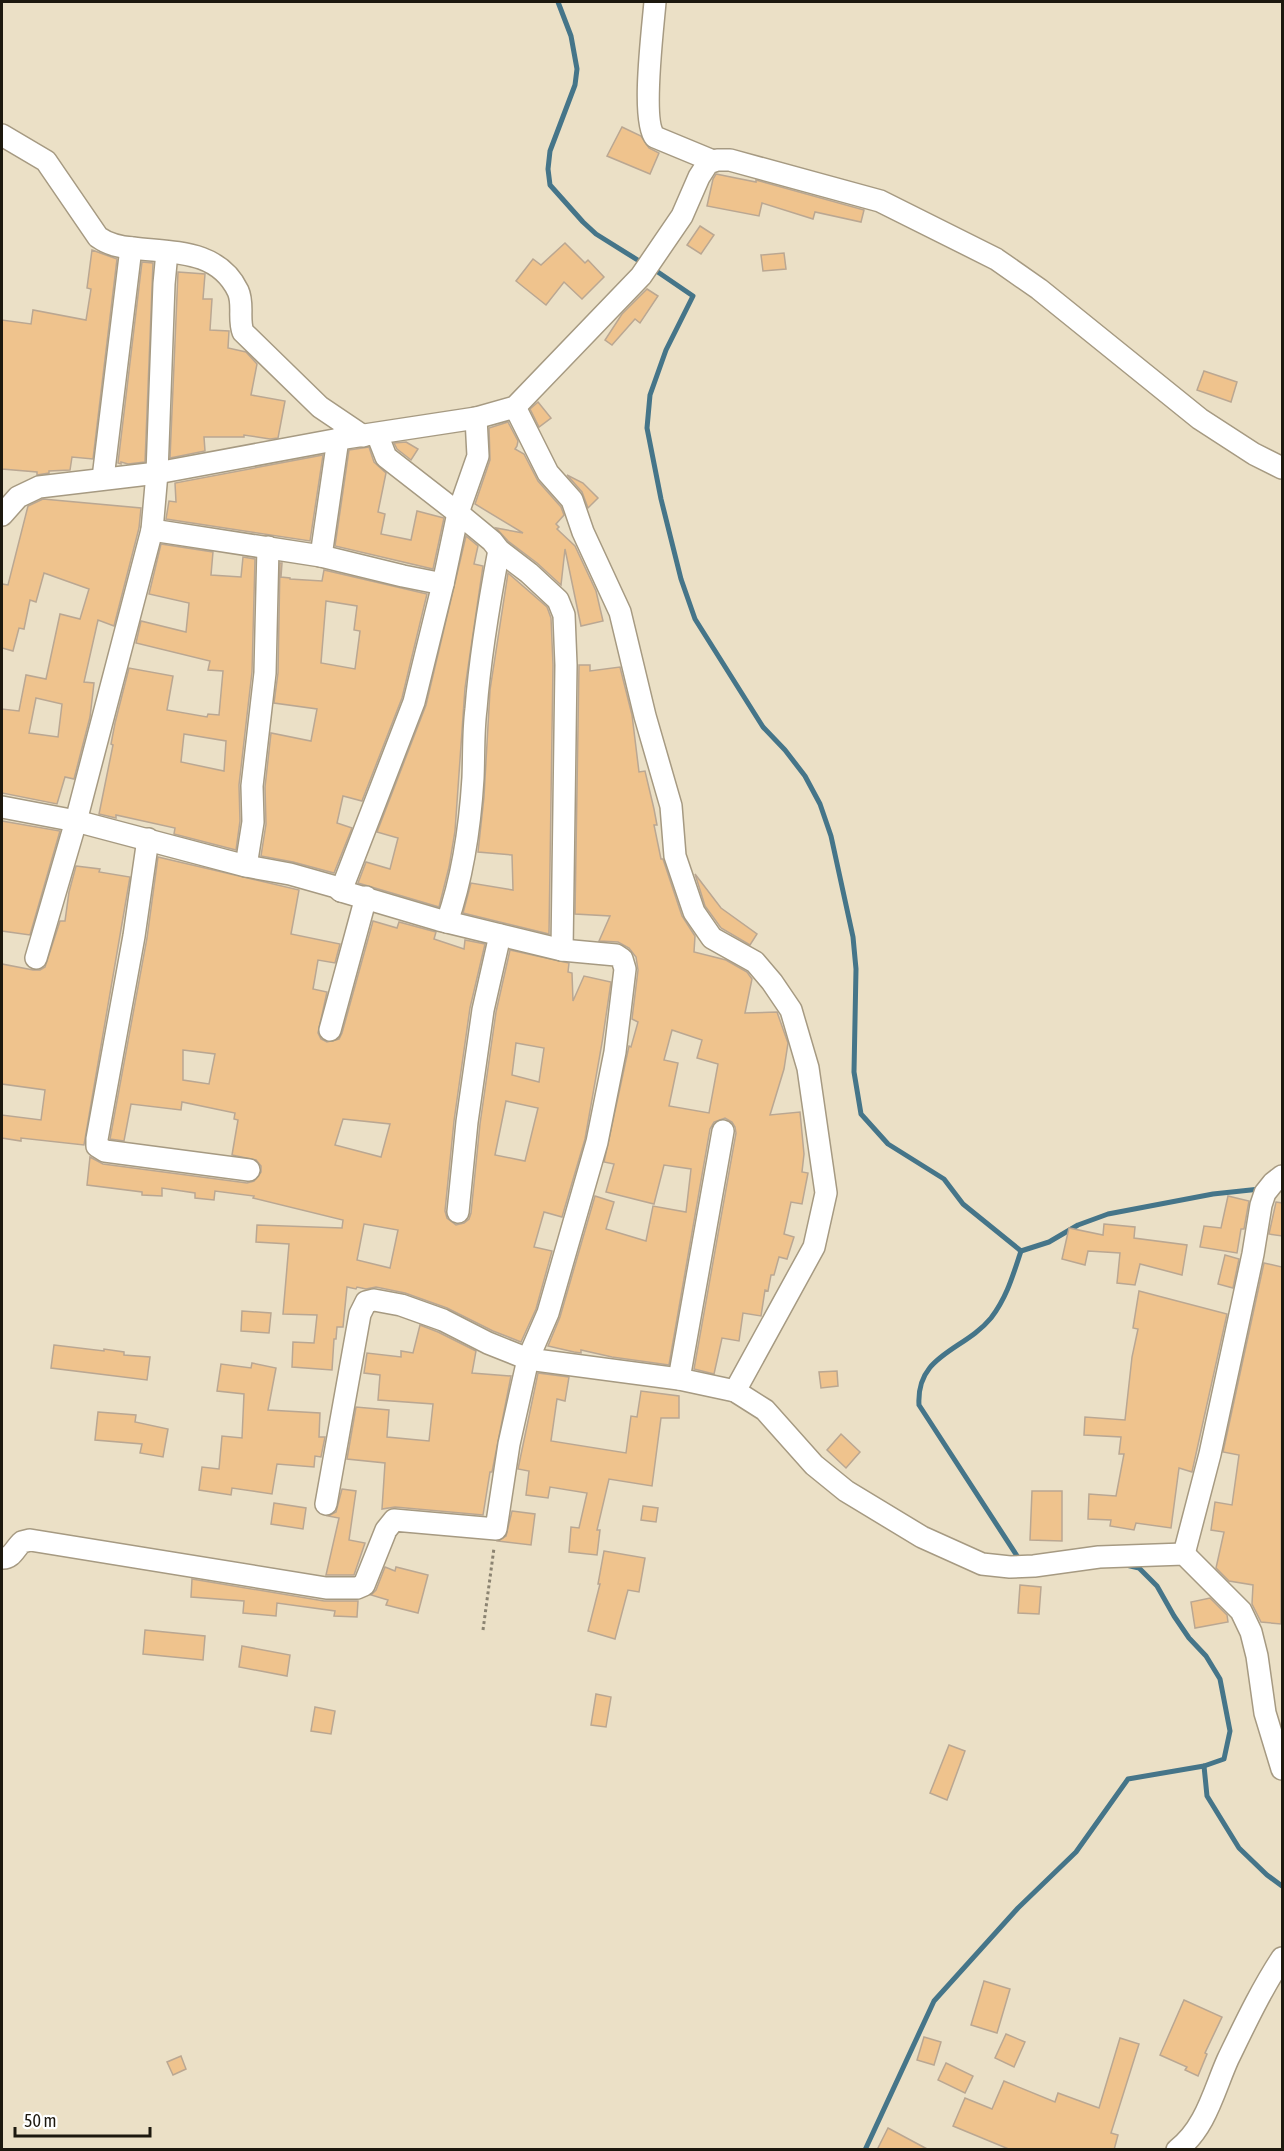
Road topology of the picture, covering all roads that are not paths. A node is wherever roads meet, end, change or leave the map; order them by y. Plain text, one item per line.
1 (655, 2) edge
2 (2, 135) edge
3 (713, 161) junction
4 (131, 248) junction
5 (167, 252) junction
6 (496, 412) junction
7 (356, 437) junction
8 (1282, 468) edge
9 (158, 473) junction
10 (103, 478) junction
11 (2, 515) edge
12 (457, 517) junction
13 (152, 530) junction
14 (268, 547) junction
15 (499, 550) junction
16 (321, 555) junction
17 (443, 584) junction
18 (2, 807) edge
19 (76, 821) junction
20 (148, 840) junction
21 (246, 866) junction
22 (341, 891) junction
23 (366, 897) junction
24 (447, 922) junction
25 (500, 935) junction
26 (562, 950) junction
27 (36, 958) dead end
28 (330, 1030) dead end
29 (723, 1131) dead end
30 (249, 1170) dead end
31 (1282, 1176) edge
32 (458, 1212) dead end
33 (528, 1359) junction
34 (679, 1379) junction
35 (735, 1391) junction
36 (326, 1504) dead end
37 (1184, 1554) junction
38 (2, 1558) edge
39 (1282, 1769) edge
40 (1282, 1958) edge
41 (1177, 2150) edge

1 - 3 street
2 - 4 street
3 - 6 street
3 - 8 street
4 - 5 street
4 - 10 street
5 - 7 street
5 - 9 street
6 - 7 street
6 - 12 street
6 - 35 street
7 - 9 street
7 - 12 street
7 - 16 street
9 - 10 street
9 - 13 street
10 - 11 street
12 - 15 street
12 - 17 street
13 - 14 street
13 - 19 street
14 - 16 street
14 - 21 street
15 - 24 street
15 - 26 street
16 - 17 street
17 - 22 street
18 - 19 street
19 - 20 street
19 - 27 street
20 - 21 street
20 - 30 street
21 - 22 street
22 - 23 street
23 - 24 street
23 - 28 street
24 - 25 street
25 - 26 street
25 - 32 street
26 - 33 street
29 - 34 street
31 - 37 street
33 - 34 street
33 - 36 street
33 - 38 street
34 - 35 street
35 - 37 street
37 - 39 street
40 - 41 street

